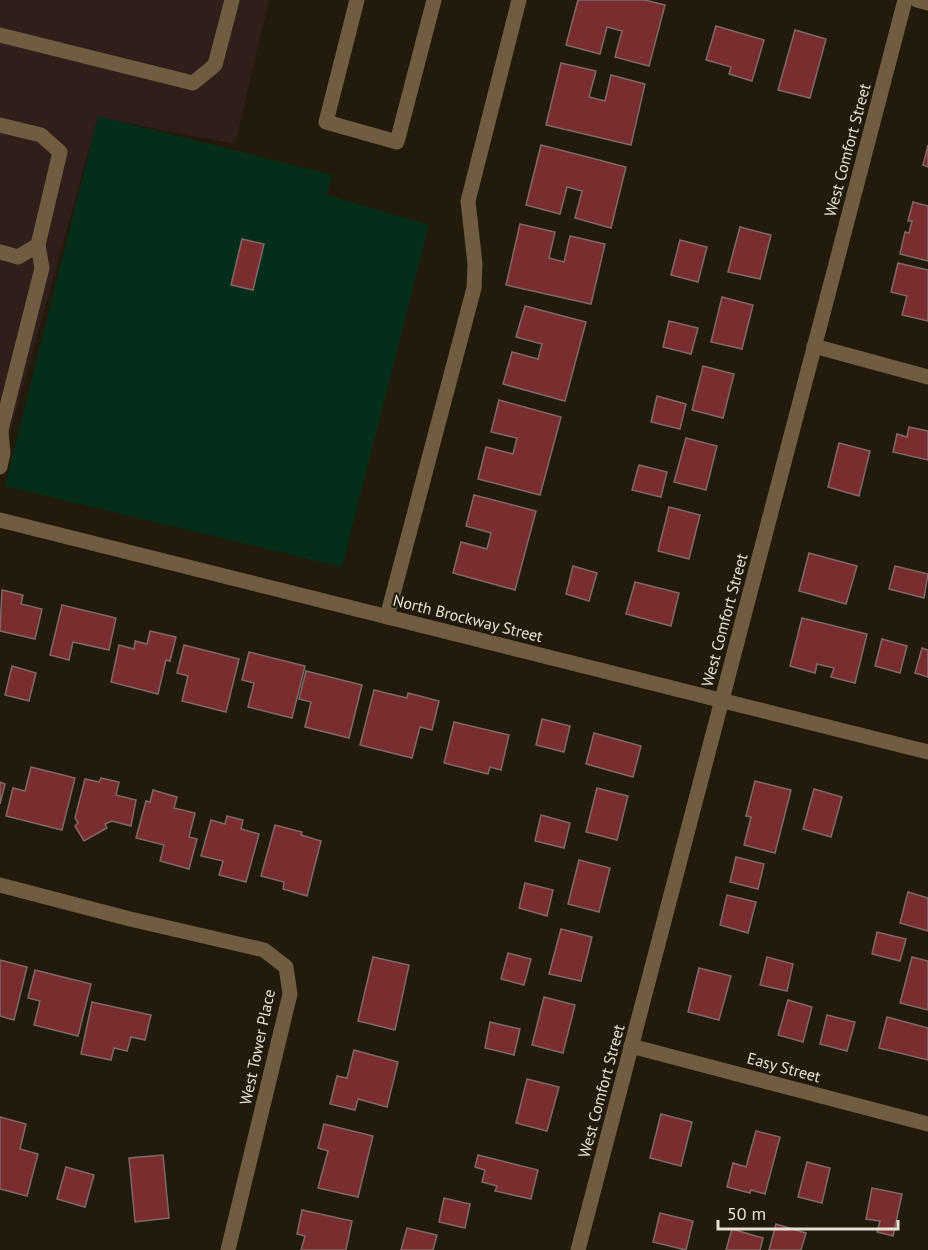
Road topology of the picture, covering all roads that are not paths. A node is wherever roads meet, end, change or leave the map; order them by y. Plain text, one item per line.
1 (232, 0) edge
2 (357, 0) edge
3 (434, 0) edge
4 (519, 0) edge
5 (905, 0) edge
6 (917, 0) edge
7 (928, 3) edge
8 (0, 35) edge
9 (0, 125) edge
10 (38, 245) junction
11 (0, 252) edge
12 (814, 346) junction
13 (928, 376) edge
14 (1, 433) edge
15 (0, 468) edge
16 (0, 520) edge
17 (387, 616) junction
18 (722, 700) junction
19 (928, 752) edge
20 (0, 885) edge
21 (631, 1046) junction
22 (928, 1124) edge
23 (228, 1250) edge
24 (578, 1250) edge

1 - 8 street
2 - 3 street
4 - 17 street
5 - 12 street, West Comfort Street
6 - 7 street
9 - 10 street
10 - 11 street
10 - 14 street
12 - 13 street
12 - 18 street, West Comfort Street
14 - 15 street
16 - 17 street, North Brockway Street
17 - 18 street, North Brockway Street
18 - 19 street, North Brockway Street
18 - 21 street, West Comfort Street
20 - 23 street, West Tower Place
21 - 22 street, Easy Street
21 - 24 street, West Comfort Street

